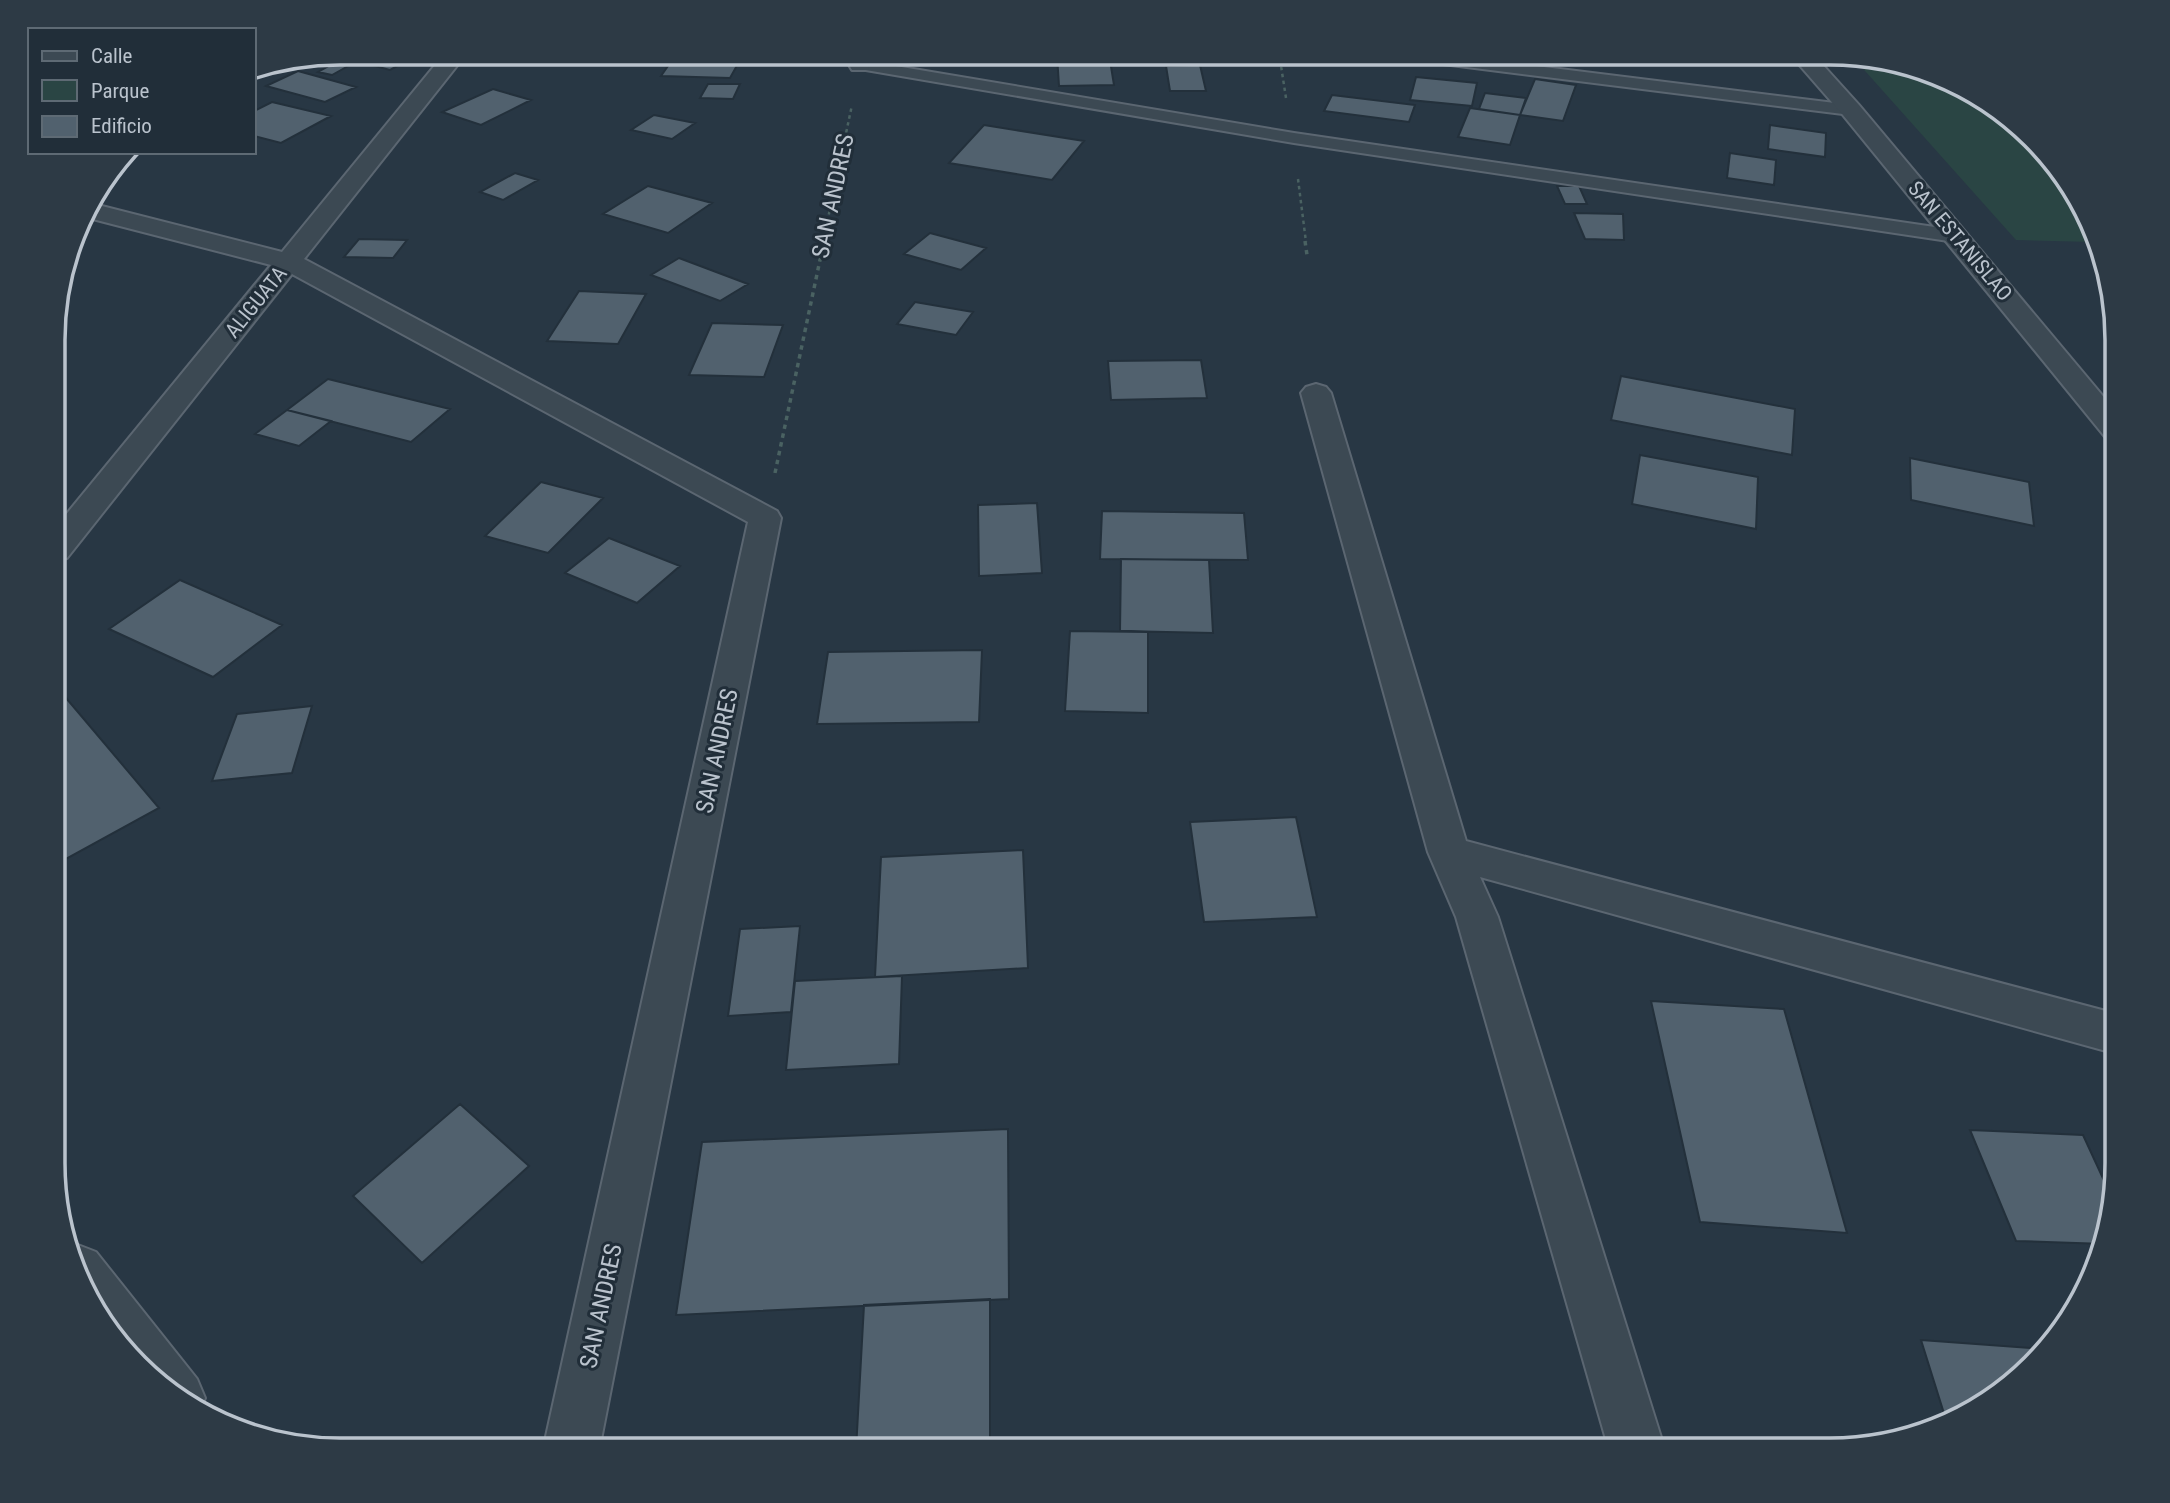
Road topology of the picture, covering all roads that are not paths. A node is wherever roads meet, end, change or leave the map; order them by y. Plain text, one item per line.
1 (446, 65) edge
2 (894, 65) edge
3 (1491, 65) edge
4 (1811, 65) edge
5 (1851, 110) junction
6 (96, 212) edge
7 (1955, 236) junction
8 (288, 261) junction
9 (1316, 393) dead end
10 (2105, 417) edge
11 (65, 538) edge
12 (1450, 852) junction
13 (2105, 1031) edge
14 (101, 1300) edge
15 (151, 1364) edge
16 (573, 1438) edge
17 (1633, 1438) edge

1 - 8 street, ALIGUATA
2 - 7 lane
3 - 5 lane
4 - 5 street, SAN ESTANISLAO
5 - 7 street, SAN ESTANISLAO
6 - 8 street
7 - 10 street, SAN ESTANISLAO
8 - 11 street, ALIGUATA
8 - 16 street, SAN ANDRES
9 - 12 street
12 - 13 street
12 - 17 street
14 - 15 street

